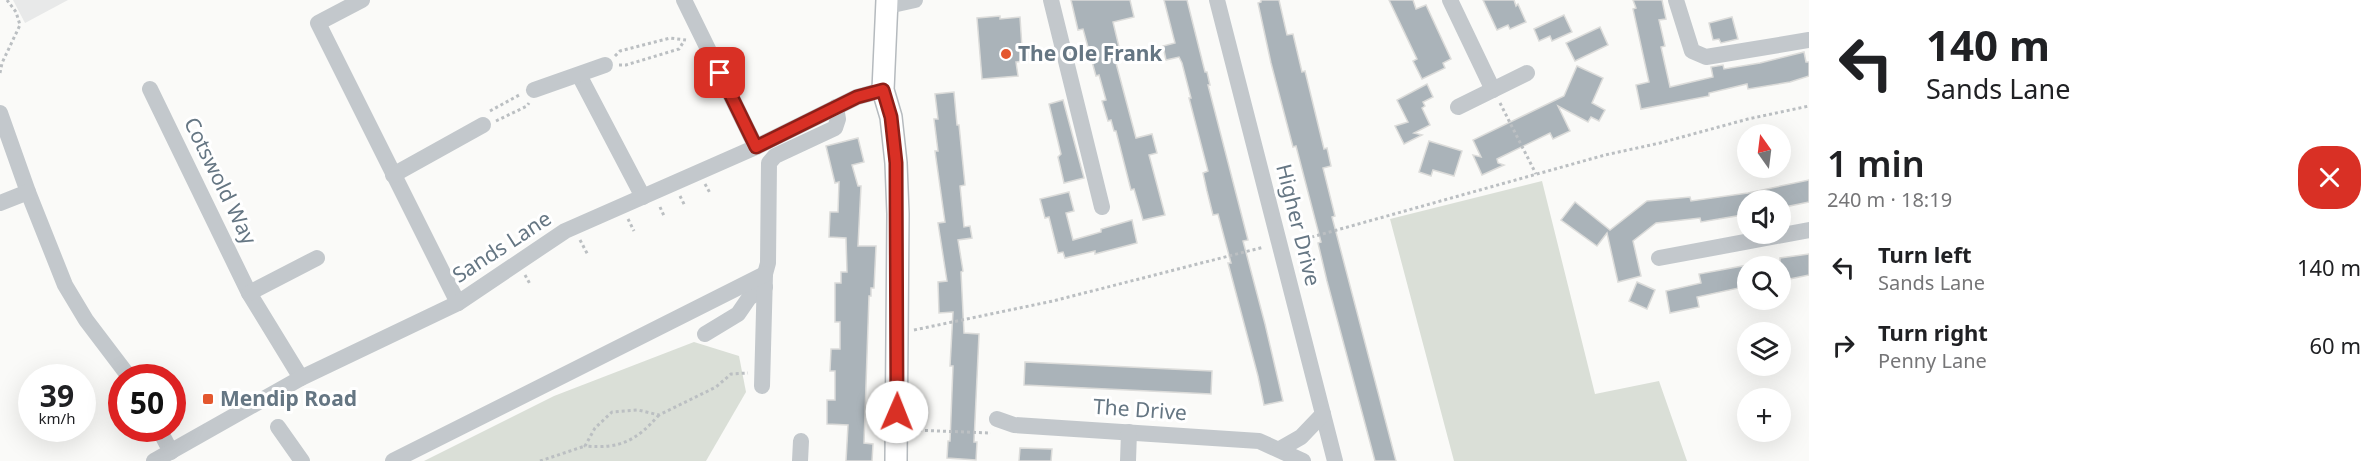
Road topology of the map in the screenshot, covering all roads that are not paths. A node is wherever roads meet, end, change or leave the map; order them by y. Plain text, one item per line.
1 (362, 0) edge
2 (915, 0) edge
3 (1051, 0) edge
4 (1217, 0) edge
5 (1450, 0) edge
6 (1676, 0) edge
7 (692, 2) edge
8 (888, 3) edge
9 (1809, 40) edge
10 (605, 65) road end
11 (1527, 73) dead end
12 (579, 75) junction
13 (150, 89) dead end
14 (534, 90) road end
15 (883, 90) junction
16 (1493, 90) junction
17 (836, 107) junction
18 (1458, 107) dead end
19 (0, 113) edge
20 (483, 125) road end
21 (756, 147) junction
22 (393, 175) junction
23 (28, 192) junction
24 (643, 197) junction
25 (0, 203) edge
26 (1102, 207) dead end
27 (1809, 230) edge
28 (317, 258) dead end
29 (1659, 258) dead end
30 (765, 281) junction
31 (249, 292) junction
32 (458, 303) junction
33 (705, 334) dead end
34 (119, 364) edge
35 (302, 378) junction
36 (762, 379) road end
37 (1323, 414) junction
38 (997, 419) road end
39 (278, 427) dead end
40 (1129, 432) junction
41 (801, 441) dead end
42 (166, 442) edge
43 (1280, 449) junction
44 (171, 452) junction
45 (154, 461) edge
46 (302, 461) edge
47 (393, 461) edge
48 (800, 461) edge
49 (896, 461) edge
50 (1128, 461) edge
51 (1303, 461) edge
52 (1335, 461) edge

1 - 22 street
2 - 8 street
3 - 26 street
4 - 37 street, Higher Drive
5 - 16 street
6 - 9 street
7 - 21 street
8 - 15 main road
10 - 12 street
11 - 16 street
12 - 14 street
12 - 24 street
13 - 31 street, Cotswold Way
15 - 17 street, Sands Lane
15 - 49 main road
16 - 18 street
17 - 21 street, Sands Lane
17 - 30 street
19 - 23 street
20 - 22 street
21 - 24 street, Sands Lane
22 - 32 street
23 - 25 street
23 - 34 street
24 - 32 street, Sands Lane
27 - 29 street
28 - 31 street
30 - 33 street
30 - 36 street
30 - 47 street
31 - 35 street, Cotswold Way
32 - 35 street, Sands Lane
35 - 44 street, Sands Lane
37 - 43 street
37 - 52 street, Higher Drive
38 - 40 street, The Drive
39 - 46 street
40 - 43 street, The Drive
40 - 50 street
41 - 48 street
42 - 44 street
43 - 51 street, The Drive
44 - 45 street, Sands Lane

